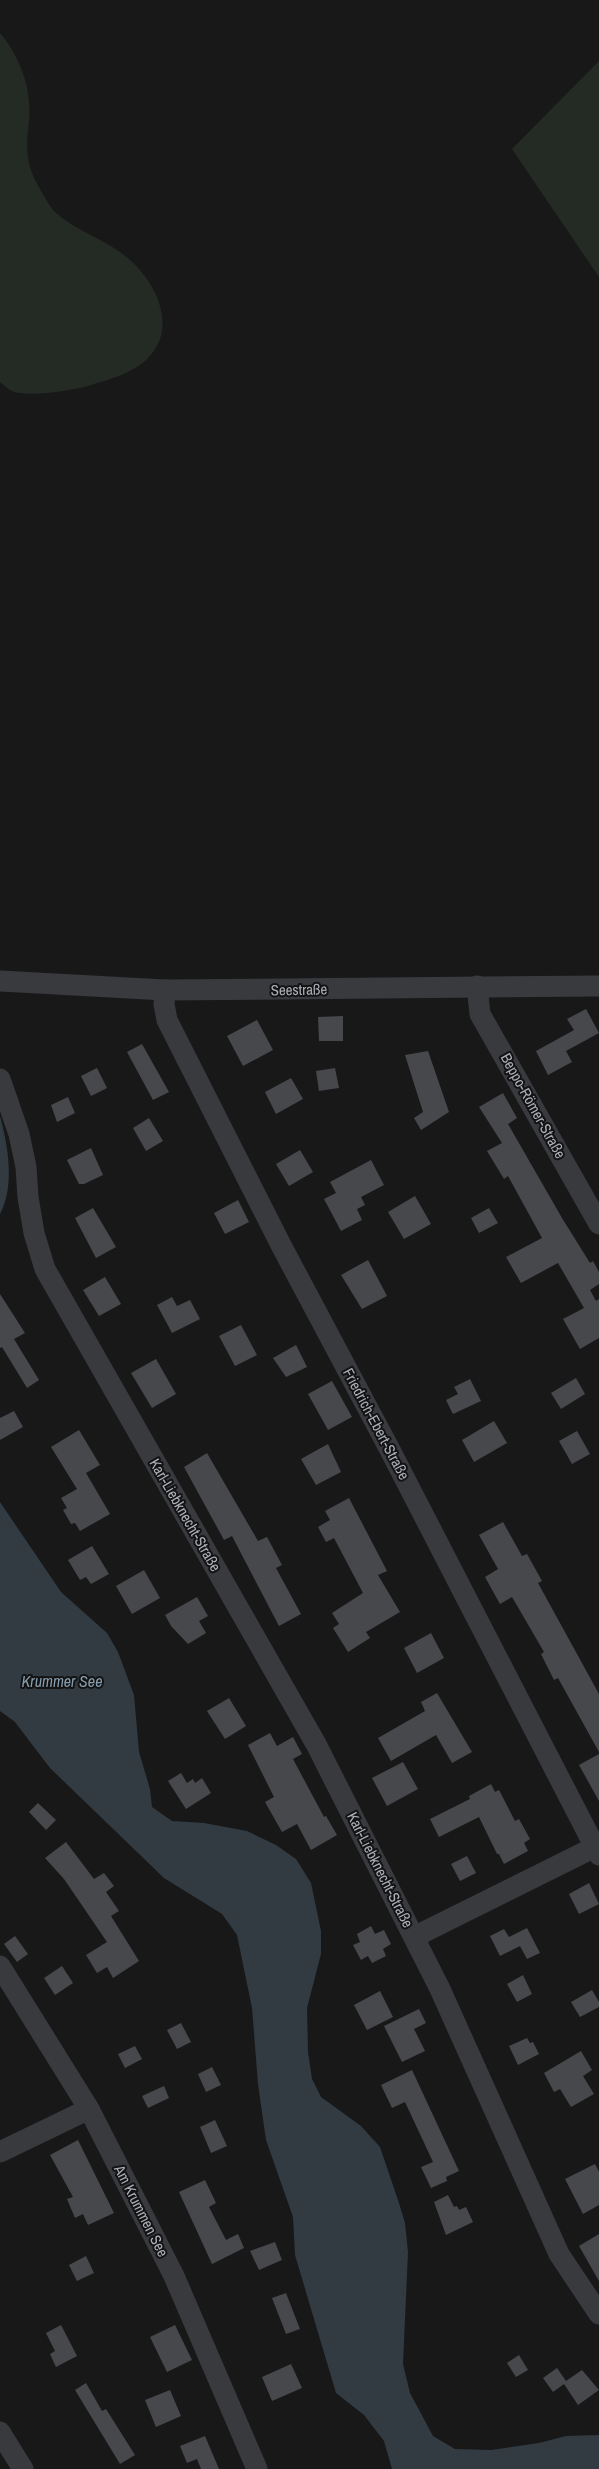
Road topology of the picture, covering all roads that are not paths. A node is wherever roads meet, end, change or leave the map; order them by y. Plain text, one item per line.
1 (0, 981) edge
2 (477, 986) junction
3 (599, 986) edge
4 (164, 990) junction
5 (0, 1079) edge
6 (599, 1224) edge
7 (597, 1851) edge
8 (414, 1937) junction
9 (0, 1966) edge
10 (89, 2109) junction
11 (0, 2152) edge
12 (599, 2314) edge
13 (0, 2432) edge
14 (23, 2469) edge
15 (257, 2469) edge

1 - 4 street, Seestraße
2 - 3 street, Seestraße
2 - 4 street, Seestraße
2 - 6 street, Beppo-Römer-Straße
4 - 7 street, Friedrich-Ebert-Straße
5 - 8 street, Karl-Liebknecht-Straße
7 - 8 street, Karl-Liebknecht-Straße
8 - 12 street, Karl-Liebknecht-Straße
9 - 10 street, Am Krummen See
10 - 11 street
10 - 15 street, Am Krummen See
13 - 14 street

